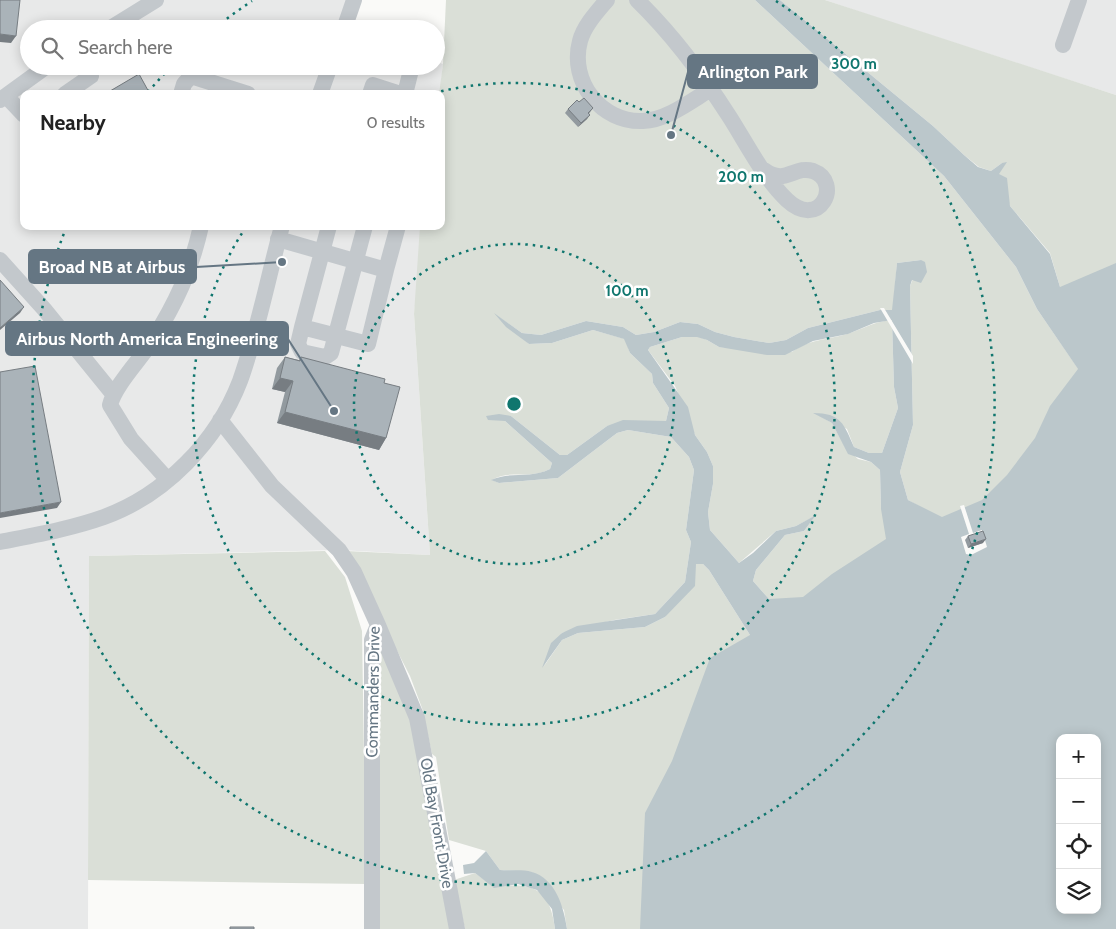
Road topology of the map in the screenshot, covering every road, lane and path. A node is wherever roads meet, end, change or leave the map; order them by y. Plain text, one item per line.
1 (156, 0) edge
2 (354, 0) edge
3 (606, 0) edge
4 (638, 0) edge
5 (1078, 0) edge
6 (124, 20) edge
7 (347, 20) edge
8 (1063, 45) dead end
9 (35, 75) edge
10 (90, 75) edge
11 (327, 75) edge
12 (409, 75) edge
13 (711, 89) junction
14 (71, 90) edge
15 (182, 90) edge
16 (235, 90) edge
17 (321, 90) edge
18 (371, 90) edge
19 (390, 90) edge
20 (404, 90) edge
21 (3, 98) edge
22 (20, 112) edge
23 (764, 170) dead end
24 (200, 230) edge
25 (328, 230) edge
26 (364, 230) edge
27 (397, 230) edge
28 (280, 233) edge
29 (321, 252) junction
30 (0, 260) edge
31 (354, 262) junction
32 (386, 270) junction
33 (302, 327) junction
34 (335, 335) junction
35 (113, 394) junction
36 (220, 420) junction
37 (168, 480) junction
38 (0, 542) edge
39 (378, 625) junction
40 (372, 929) edge
41 (456, 929) edge

1 - 6 street
2 - 7 street
3 - 13 street
4 - 13 street
5 - 8 street
9 - 21 street
10 - 14 street
11 - 17 street
12 - 20 street
13 - 23 street
15 - 16 street
18 - 19 street
21 - 22 street
24 - 35 street
25 - 29 street
26 - 31 street
27 - 32 street
28 - 29 street
28 - 36 street
29 - 31 street
29 - 33 street
30 - 35 street
31 - 32 street
31 - 34 street
32 - 34 street
33 - 34 street
33 - 34 street
35 - 37 street
36 - 37 street
36 - 39 street, Commanders Drive
37 - 38 street
39 - 40 street, Commanders Drive
39 - 41 street, Old Bay Front Drive

